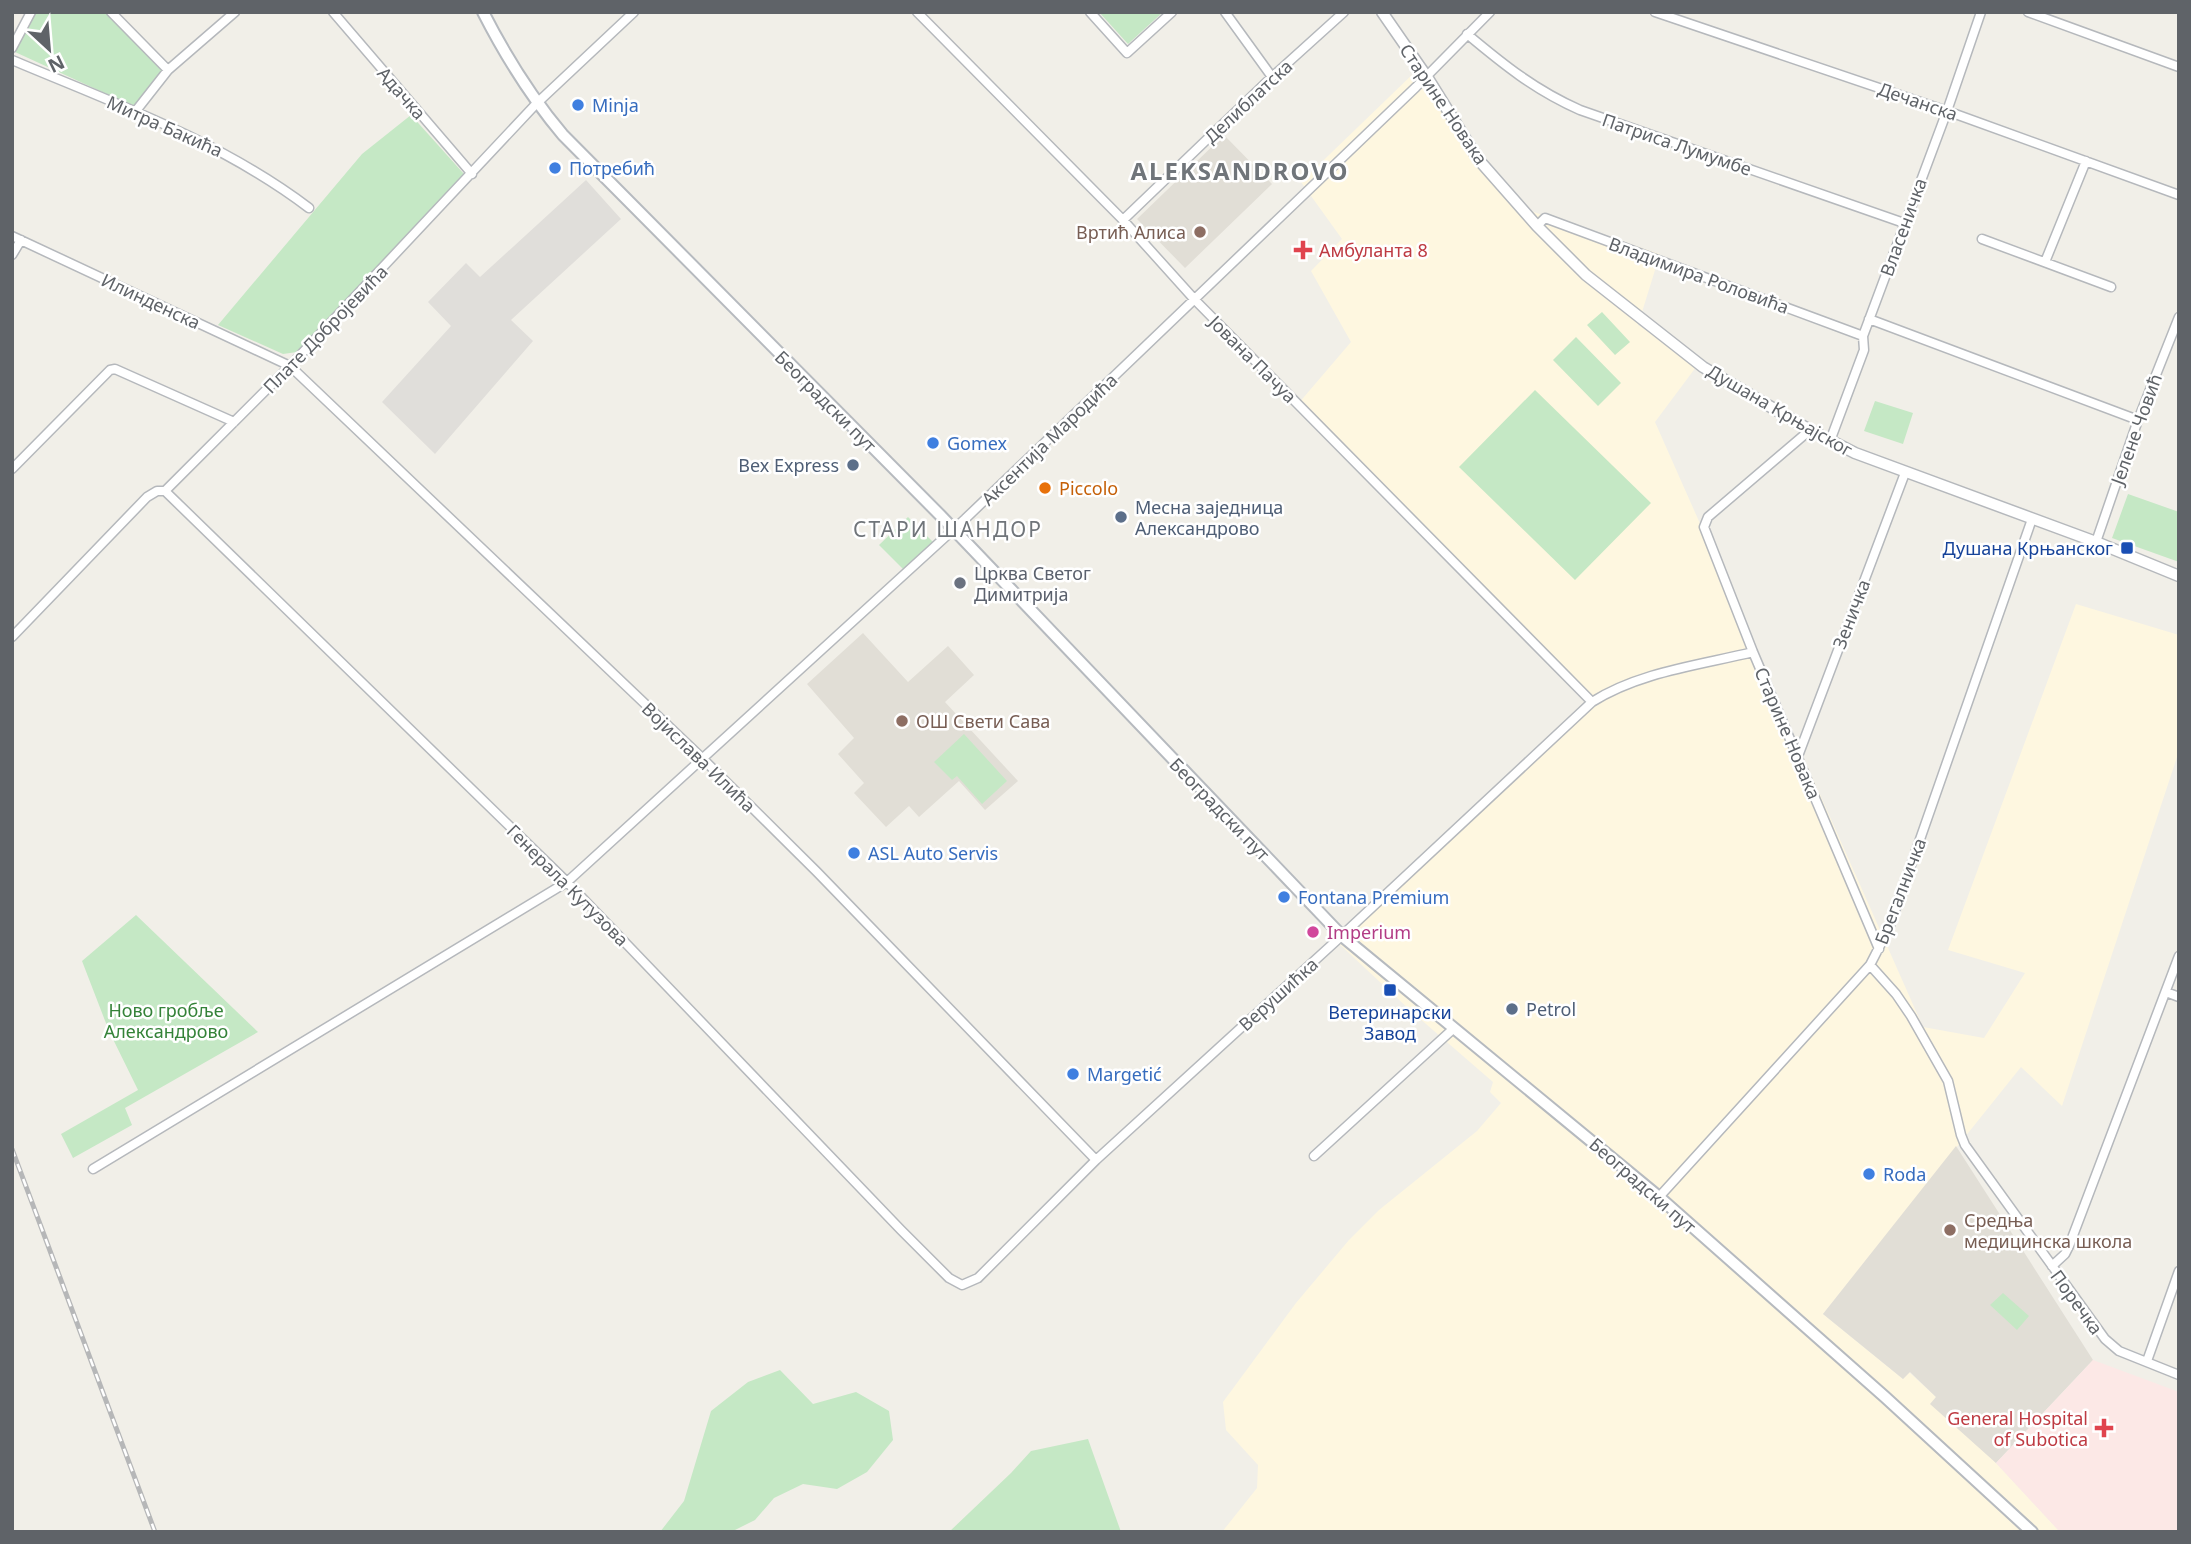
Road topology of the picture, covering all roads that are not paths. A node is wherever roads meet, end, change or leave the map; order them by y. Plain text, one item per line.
1 (31, 12) edge
2 (111, 12) edge
3 (235, 12) edge
4 (333, 12) edge
5 (483, 12) edge
6 (634, 12) edge
7 (917, 12) edge
8 (1090, 12) edge
9 (1172, 12) edge
10 (1225, 12) edge
11 (1344, 12) edge
12 (1382, 12) edge
13 (1490, 12) edge
14 (1655, 12) edge
15 (1981, 12) edge
16 (2028, 12) edge
17 (1467, 34) junction
18 (12, 48) edge
19 (12, 60) edge
20 (2179, 67) edge
21 (168, 70) junction
22 (1427, 76) junction
23 (1272, 77) junction
24 (536, 104) junction
25 (1947, 111) junction
26 (135, 112) junction
27 (2086, 161) junction
28 (472, 174) junction
29 (2179, 195) edge
30 (309, 208) dead end
31 (1123, 220) junction
32 (1904, 223) junction
33 (1536, 226) junction
34 (17, 238) edge
35 (1982, 239) dead end
36 (12, 255) edge
37 (2045, 262) junction
38 (2111, 286) dead end
39 (1195, 300) junction
40 (2179, 317) edge
41 (1869, 319) junction
42 (1863, 336) junction
43 (290, 366) junction
44 (2138, 420) junction
45 (234, 422) junction
46 (1810, 430) junction
47 (1830, 441) junction
48 (13, 467) edge
49 (1905, 473) junction
50 (166, 491) junction
51 (2032, 519) junction
52 (954, 529) junction
53 (2096, 542) junction
54 (2179, 576) edge
55 (12, 637) edge
56 (1753, 652) junction
57 (1592, 702) junction
58 (1798, 756) junction
59 (703, 759) junction
60 (567, 882) junction
61 (1342, 936) junction
62 (1879, 949) junction
63 (2179, 956) edge
64 (1870, 965) junction
65 (2166, 992) junction
66 (2179, 997) edge
67 (1453, 1029) junction
68 (1314, 1156) dead end
69 (1096, 1160) junction
70 (93, 1169) dead end
71 (1659, 1197) junction
72 (2052, 1266) junction
73 (2179, 1271) edge
74 (962, 1285) joint
75 (2147, 1361) junction
76 (2179, 1374) edge
77 (2032, 1532) edge

1 - 18 street
2 - 21 street
3 - 21 street
4 - 28 street, Адачка
5 - 24 main road, Београдски пут
6 - 24 street, Плате Добројевића
7 - 31 street, Јована Пачуа
8 - 9 street
10 - 23 street
11 - 23 street, Делиблатска
12 - 22 street, Старине Новака
13 - 17 street, Аксентија Мародића
14 - 25 street, Дечанска
15 - 25 street, Власеничка
16 - 20 street
17 - 22 street, Аксентија Мародића
17 - 32 street, Патриса Лумумбе
19 - 26 street, Митра Бакића
21 - 26 street
22 - 33 street, Старине Новака
22 - 39 street, Аксентија Мародића
23 - 31 street, Делиблатска
24 - 28 street, Плате Добројевића
24 - 52 main road, Београдски пут
25 - 27 street, Дечанска
25 - 32 street, Власеничка
26 - 30 street, Митра Бакића
27 - 29 street, Дечанска
27 - 37 street
28 - 43 street, Плате Добројевића
31 - 39 street, Јована Пачуа
32 - 41 street, Власеничка
33 - 42 street, Владимира Роловића
33 - 46 street, Душана Крњајског
34 - 36 street
34 - 43 street, Илинденска
35 - 37 street
37 - 38 street
39 - 52 street, Аксентија Мародића
39 - 57 street, Јована Пачуа
40 - 44 street, Јелене Човић
41 - 42 street, Власеничка
41 - 44 street
42 - 47 street, Власеничка
43 - 45 street, Плате Добројевића
43 - 59 street, Војислава Илића
44 - 53 street, Јелене Човић
45 - 48 street
45 - 50 street, Плате Добројевића
46 - 47 street, Душана Крњајског
46 - 56 street, Старине Новака
47 - 49 street, Душана Крњајског
49 - 51 street, Душана Крњајског
49 - 58 street, Зеничка
50 - 55 street, Плате Добројевића
50 - 60 street, Генерала Кутузова
51 - 53 street, Душана Крњајског
51 - 62 street, Брегалничка
52 - 59 street, Аксентија Мародића
52 - 61 main road, Београдски пут
53 - 54 street, Душана Крњајског
56 - 57 street, Верушићка
56 - 58 street, Старине Новака
57 - 61 street, Верушићка
58 - 62 street, Старине Новака
59 - 60 street, Аксентија Мародића
59 - 69 street, Војислава Илића
60 - 70 street, Аксентија Мародића
60 - 74 street, Генерала Кутузова
61 - 67 main road, Београдски пут
61 - 69 street, Верушићка
62 - 64 street, Брегалничка
63 - 65 street
64 - 71 street, Брегалничка
64 - 72 street, Поречка
65 - 66 street
65 - 72 street
67 - 68 street
67 - 71 main road, Београдски пут
69 - 74 street, Верушићка
71 - 77 main road, Београдски пут
72 - 75 street, Поречка
73 - 75 street
75 - 76 street, Поречка

